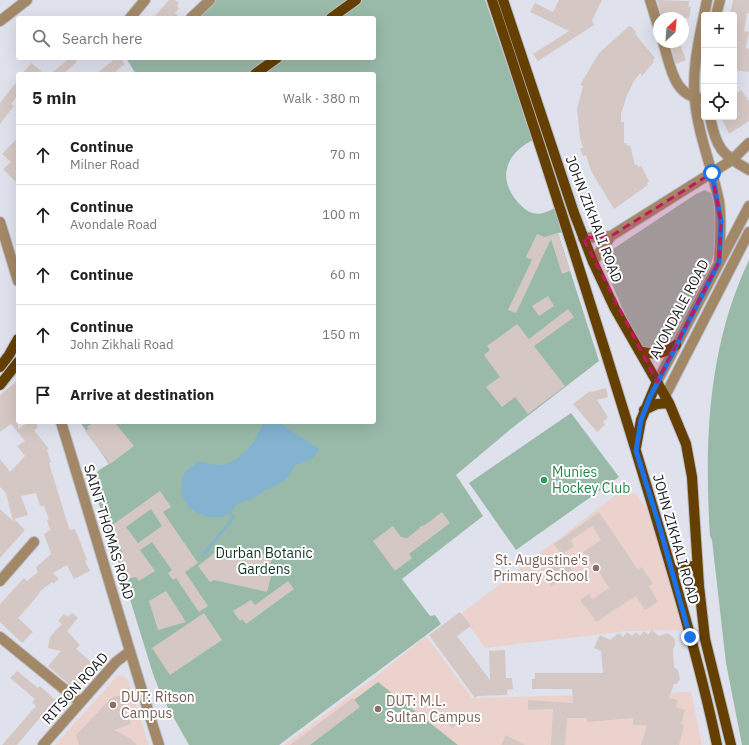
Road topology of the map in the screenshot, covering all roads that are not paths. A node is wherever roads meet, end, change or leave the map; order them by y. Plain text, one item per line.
1 (27, 0) edge
2 (145, 0) edge
3 (210, 0) edge
4 (356, 0) edge
5 (492, 0) edge
6 (503, 0) edge
7 (650, 0) edge
8 (707, 0) edge
9 (720, 0) edge
10 (654, 12) edge
11 (717, 12) edge
12 (132, 16) edge
13 (193, 16) edge
14 (334, 16) edge
15 (0, 21) edge
16 (665, 48) edge
17 (274, 60) edge
18 (258, 72) edge
19 (699, 99) edge
20 (711, 120) edge
21 (749, 143) edge
22 (732, 160) junction
23 (749, 170) edge
24 (712, 173) junction
25 (749, 206) edge
26 (0, 222) edge
27 (749, 232) edge
28 (611, 236) junction
29 (583, 238) junction
30 (593, 262) junction
31 (719, 262) junction
32 (16, 274) edge
33 (16, 343) edge
34 (676, 345) junction
35 (639, 351) junction
36 (16, 365) edge
37 (0, 367) edge
38 (657, 382) junction
39 (0, 385) edge
40 (667, 400) junction
41 (644, 410) junction
42 (61, 424) edge
43 (636, 451) junction
44 (34, 542) dead end
45 (697, 565) junction
46 (672, 571) junction
47 (0, 581) edge
48 (0, 637) edge
49 (129, 652) junction
50 (80, 702) junction
51 (43, 745) edge
52 (159, 745) edge
53 (717, 745) edge
54 (731, 745) edge

1 - 15 street
2 - 12 street
3 - 13 street
4 - 14 main road
5 - 43 main road, JOHN ZIKHALI ROAD
6 - 29 main road, JOHN ZIKHALI ROAD
7 - 10 street
8 - 19 street
9 - 11 street
16 - 19 street
17 - 18 main road
19 - 24 street
20 - 22 street
21 - 22 street
22 - 23 street
22 - 24 street
24 - 28 street
24 - 31 street
25 - 31 street, AVONDALE ROAD
26 - 32 street
27 - 40 street, AVONDALE ROAD
28 - 29 street
28 - 30 street
29 - 30 main road, JOHN ZIKHALI ROAD
30 - 35 main road, JOHN ZIKHALI ROAD
31 - 34 street, AVONDALE ROAD
33 - 37 main road
34 - 35 main road
34 - 38 street, AVONDALE ROAD
35 - 38 main road, JOHN ZIKHALI ROAD
36 - 39 main road
38 - 40 main road, JOHN ZIKHALI ROAD
38 - 41 main road
40 - 41 main road
40 - 45 main road, JOHN ZIKHALI ROAD
41 - 43 main road
42 - 49 street, SAINT THOMAS ROAD
43 - 46 main road, JOHN ZIKHALI ROAD
44 - 47 street
45 - 46 main road
45 - 54 main road, JOHN ZIKHALI ROAD
46 - 53 main road, JOHN ZIKHALI ROAD
48 - 50 street
49 - 50 street, RITSON ROAD
49 - 52 street, SAINT THOMAS ROAD
50 - 51 street, RITSON ROAD

